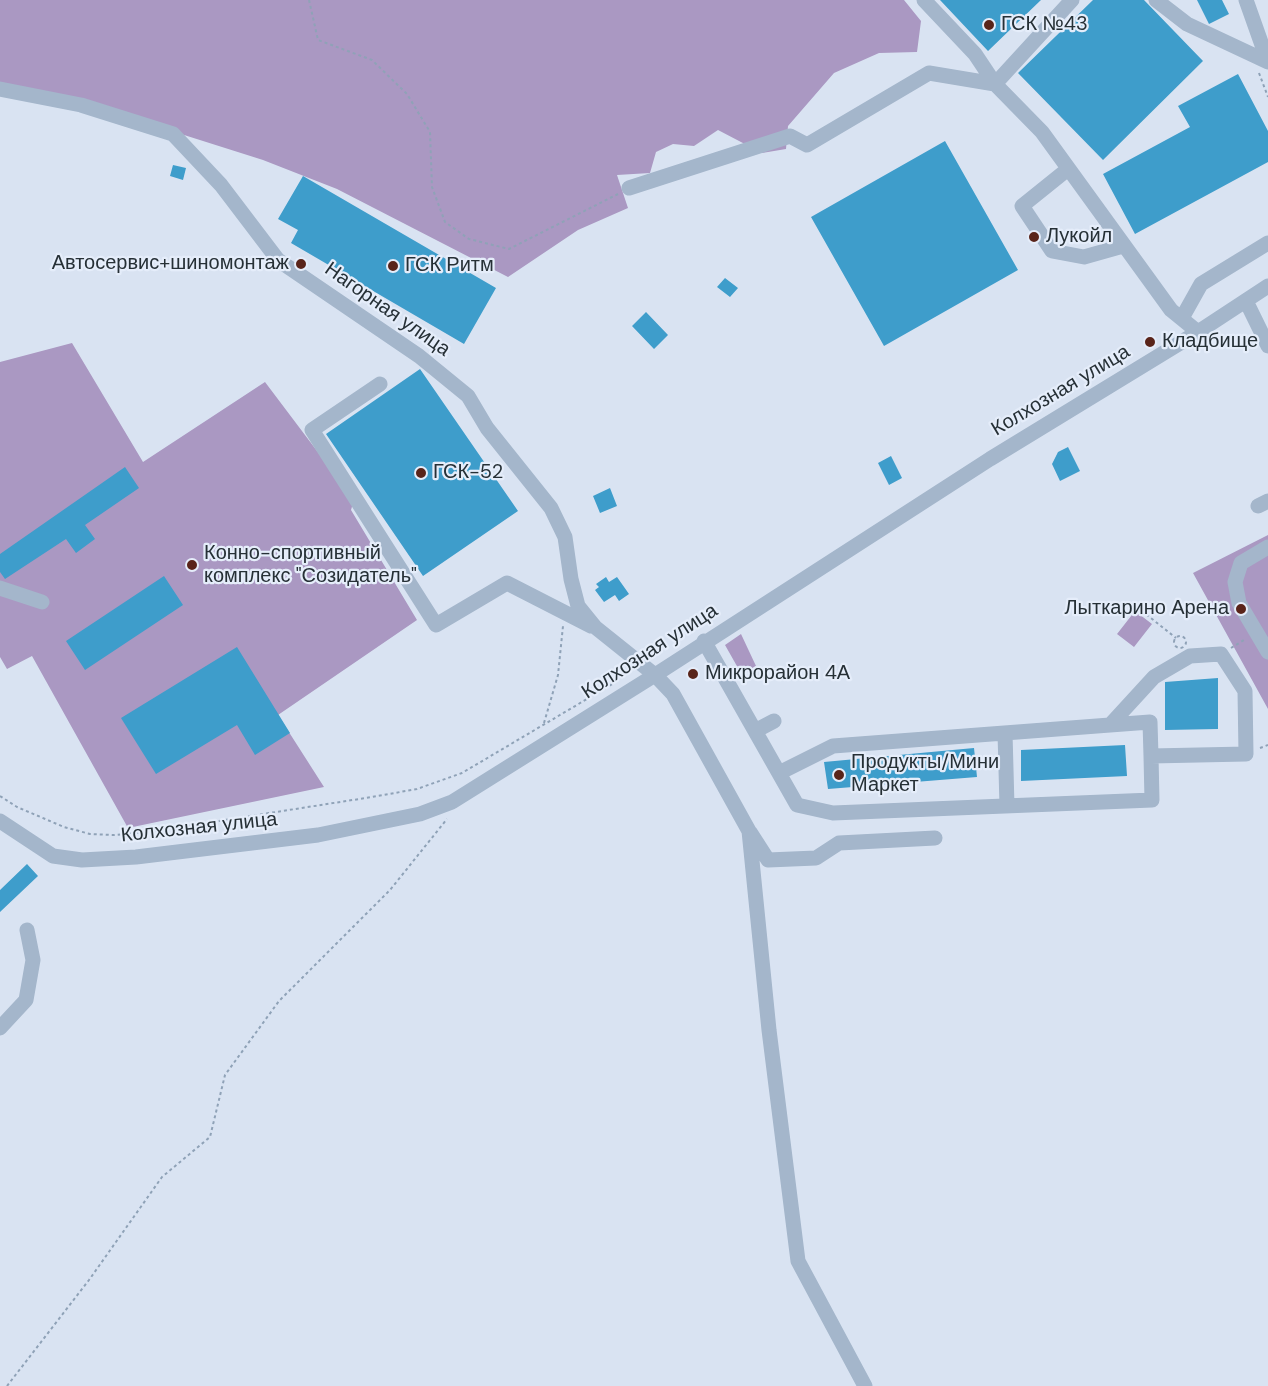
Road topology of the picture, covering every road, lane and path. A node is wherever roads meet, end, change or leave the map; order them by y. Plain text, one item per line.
1 (309, 0) edge
2 (924, 0) edge
3 (1072, 0) edge
4 (1156, 0) edge
5 (1246, 0) edge
6 (1268, 62) edge
7 (995, 84) junction
8 (0, 89) edge
9 (1068, 169) junction
10 (629, 188) joint
11 (1268, 243) edge
12 (1123, 246) junction
13 (1268, 286) edge
14 (1246, 301) junction
15 (1182, 318) junction
16 (1198, 332) junction
17 (1268, 346) edge
18 (380, 384) dead end
19 (1268, 547) edge
20 (0, 588) edge
21 (42, 602) dead end
22 (1137, 607) dead end
23 (565, 612) junction
24 (596, 628) junction
25 (1176, 638) dead end
26 (704, 641) junction
27 (1268, 652) edge
28 (655, 675) junction
29 (616, 682) dead end
30 (774, 721) dead end
31 (544, 723) junction
32 (1110, 725) junction
33 (755, 731) junction
34 (1005, 733) junction
35 (1151, 756) junction
36 (779, 772) junction
37 (0, 796) edge
38 (1007, 806) junction
39 (454, 811) dead end
40 (0, 821) edge
41 (749, 831) junction
42 (935, 838) dead end
43 (27, 930) dead end
44 (0, 1028) edge
45 (7, 1386) edge
46 (865, 1386) edge

1 - 10 path
2 - 7 street
3 - 7 street
4 - 6 street
5 - 6 street
7 - 9 street
7 - 10 street
8 - 24 street, Нагорная улица
9 - 12 street
9 - 12 street
11 - 15 street
12 - 15 street
13 - 14 street, Колхозная улица
14 - 16 street, Колхозная улица
14 - 17 street
15 - 16 street
16 - 26 street, Колхозная улица
18 - 23 street
19 - 27 street
20 - 21 street
22 - 25 path
23 - 24 street
23 - 31 path
24 - 28 street, Нагорная улица
26 - 28 street, Колхозная улица
26 - 33 street
28 - 40 street, Колхозная улица
28 - 41 street, Нагорная улица
29 - 31 path
30 - 33 street
31 - 37 path
32 - 34 street
32 - 35 street
32 - 35 street
33 - 36 street
34 - 36 street
34 - 38 street
35 - 38 street
36 - 38 street
39 - 45 path
41 - 42 street, Нагорная улица
41 - 46 street
43 - 44 street

